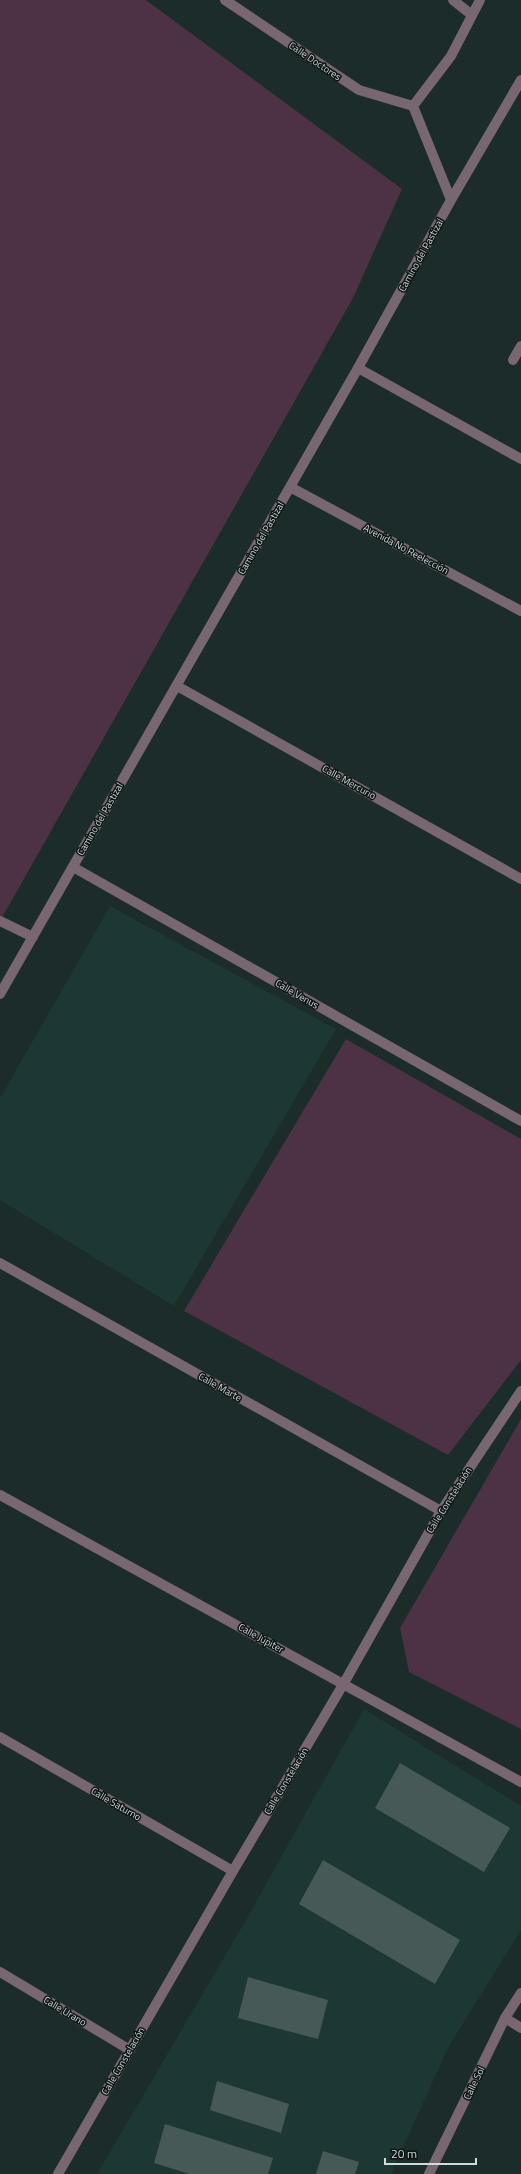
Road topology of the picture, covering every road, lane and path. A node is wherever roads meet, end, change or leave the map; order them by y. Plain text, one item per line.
1 (225, 0) edge
2 (453, 0) edge
3 (480, 0) edge
4 (472, 15) junction
5 (521, 80) edge
6 (413, 106) junction
7 (451, 200) junction
8 (521, 346) edge
9 (513, 360) dead end
10 (358, 368) junction
11 (521, 459) edge
12 (290, 487) junction
13 (521, 611) edge
14 (177, 686) junction
15 (73, 866) junction
16 (521, 878) edge
17 (0, 920) edge
18 (33, 937) junction
19 (0, 994) edge
20 (521, 1121) edge
21 (0, 1263) edge
22 (521, 1391) edge
23 (0, 1495) edge
24 (441, 1511) junction
25 (344, 1683) junction
26 (0, 1737) edge
27 (521, 1782) edge
28 (233, 1871) junction
29 (0, 1972) edge
30 (521, 1993) edge
31 (505, 2018) junction
32 (521, 2028) edge
33 (130, 2050) junction
34 (58, 2174) edge
35 (428, 2174) edge

1 - 6 street, Calle Doctores
2 - 4 street
3 - 4 street
4 - 6 street
5 - 7 street, Camino del Pastizal
6 - 7 street
7 - 10 street, Camino del Pastizal
8 - 9 street
10 - 11 street
10 - 12 street, Camino del Pastizal
12 - 13 street, Avenida No Reelección
12 - 14 street, Camino del Pastizal
14 - 15 street, Camino del Pastizal
14 - 16 street, Calle Mercurio
15 - 18 street, Camino del Pastizal
15 - 20 street, Calle Venus
17 - 18 street
18 - 19 street, Camino del Pastizal
21 - 24 street, Calle Marte
22 - 24 street, Calle Constelación
23 - 25 street, Calle Júpiter
24 - 25 street, Calle Constelación
25 - 27 street, Calle Júpiter
25 - 28 street, Calle Constelación
26 - 28 street, Calle Saturno
28 - 33 street, Calle Constelación
29 - 33 street, Calle Urano
30 - 31 street, Calle Sol
31 - 32 street
31 - 35 street, Calle Sol
33 - 34 street, Calle Constelación

